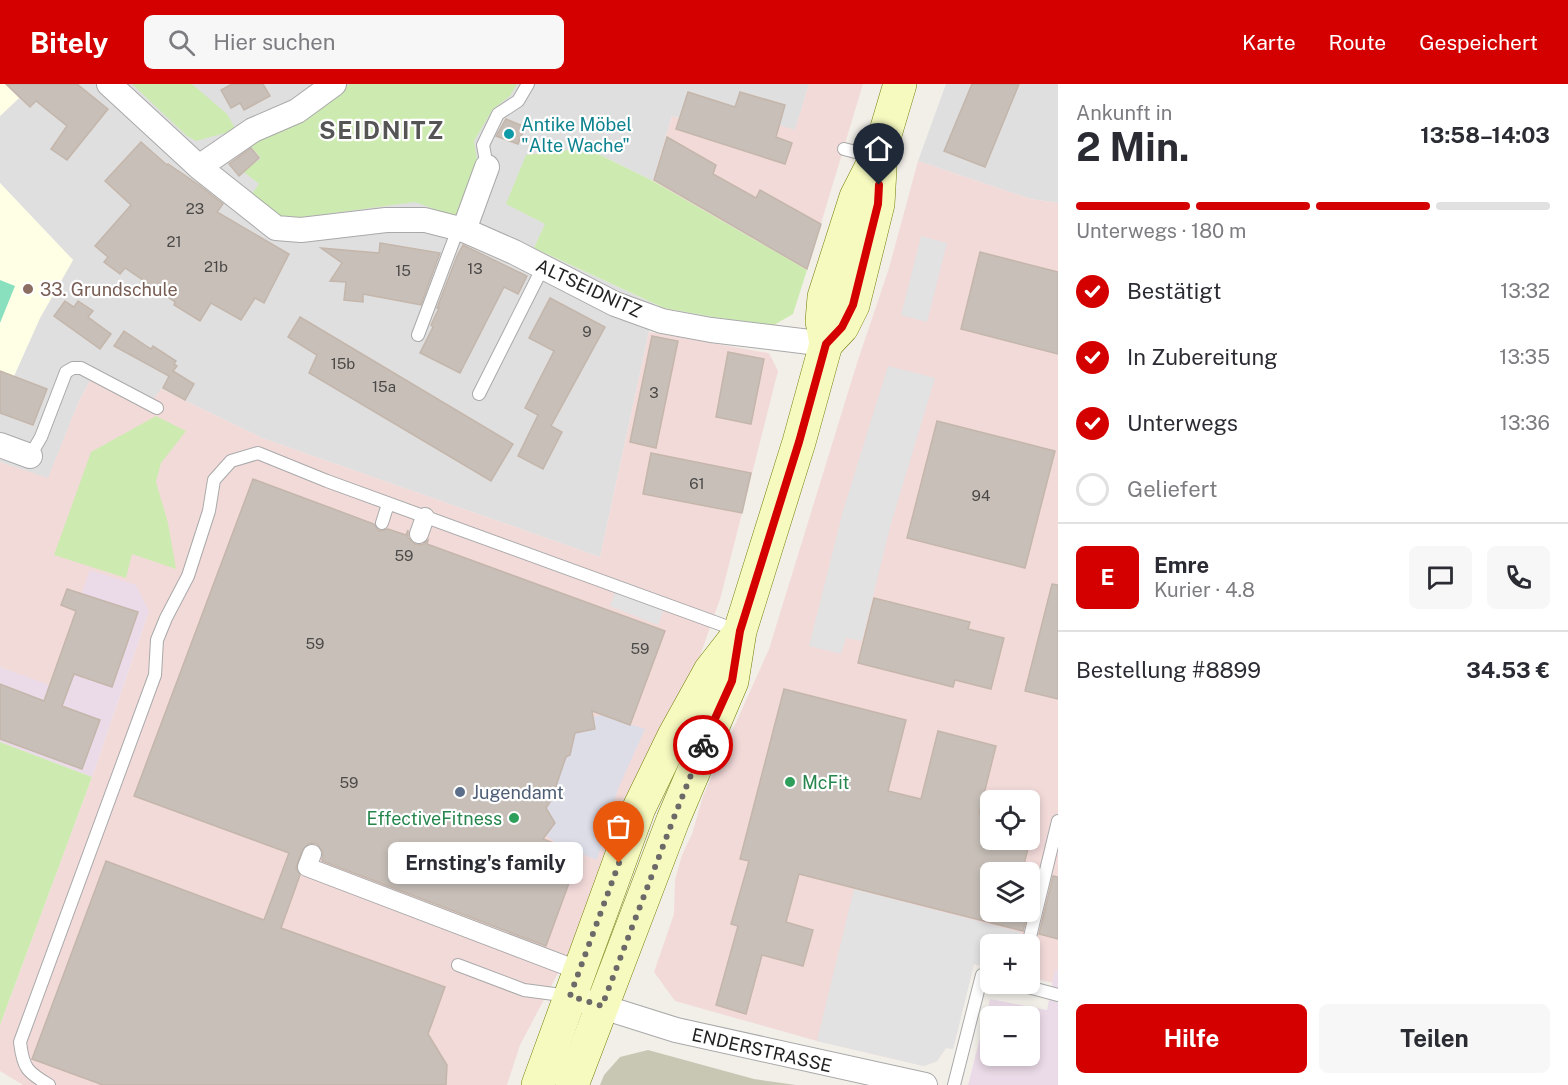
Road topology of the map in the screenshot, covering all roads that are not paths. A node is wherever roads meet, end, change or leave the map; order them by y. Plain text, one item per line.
1 (110, 84) edge
2 (334, 84) edge
3 (528, 84) edge
4 (900, 84) edge
5 (844, 149) dead end
6 (879, 153) junction
7 (487, 166) joint
8 (199, 167) junction
9 (461, 229) junction
10 (543, 267) junction
11 (418, 335) dead end
12 (826, 344) junction
13 (479, 394) dead end
14 (157, 408) dead end
15 (0, 445) edge
16 (30, 456) joint
17 (388, 504) junction
18 (382, 523) dead end
19 (740, 631) junction
20 (1058, 821) edge
21 (312, 854) dead end
22 (1031, 934) edge
23 (458, 965) dead end
24 (575, 983) junction
25 (980, 983) edge
26 (1040, 990) edge
27 (1058, 995) edge
28 (602, 1006) junction
29 (49, 1085) edge
30 (538, 1085) edge
31 (572, 1085) edge
32 (925, 1085) edge
33 (954, 1085) edge

1 - 8 street, ALTSEIDNITZ
2 - 8 street
3 - 7 lane
4 - 6 main road
5 - 6 lane
6 - 12 main road
7 - 9 street
8 - 9 street, ALTSEIDNITZ
9 - 10 street, ALTSEIDNITZ
9 - 11 lane
10 - 12 street, ALTSEIDNITZ
10 - 13 lane
12 - 19 main road
14 - 16 lane
15 - 16 street
17 - 18 lane
17 - 19 lane
17 - 29 lane
19 - 24 main road
19 - 28 main road
20 - 22 lane
21 - 24 street
23 - 24 lane
24 - 28 street, ENDERSTRASSE
24 - 30 main road
25 - 33 lane
26 - 27 lane
28 - 31 main road
28 - 32 street, ENDERSTRASSE

